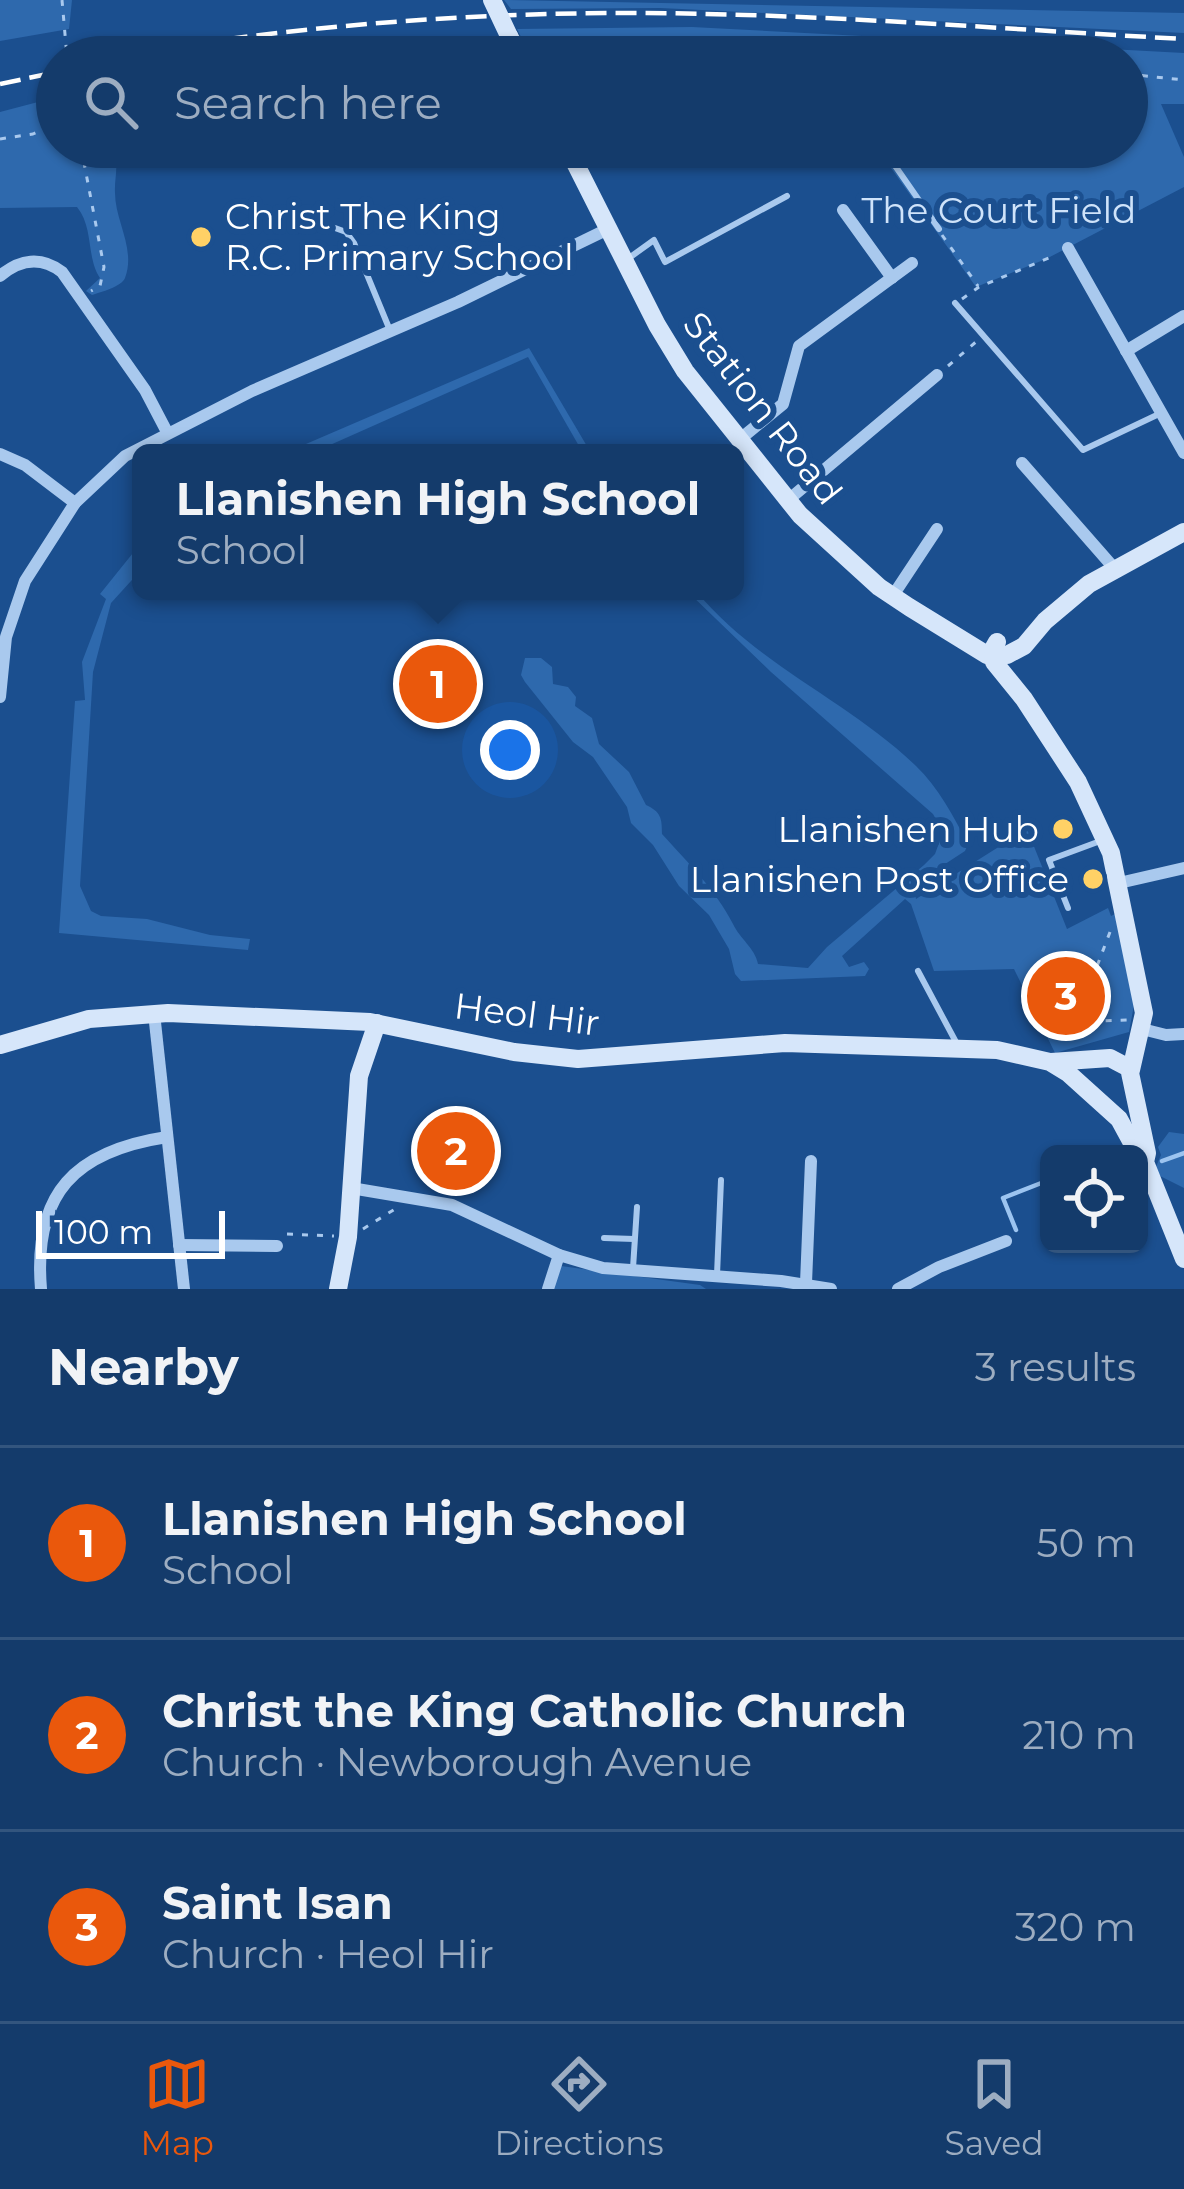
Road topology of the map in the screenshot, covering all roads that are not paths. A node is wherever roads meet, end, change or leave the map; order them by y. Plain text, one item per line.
1 (492, 0) edge
2 (509, 36) edge
3 (578, 168) edge
4 (897, 168) edge
5 (787, 196) dead end
6 (843, 210) dead end
7 (324, 224) dead end
8 (608, 229) junction
9 (939, 229) road end
10 (1068, 248) road end
11 (624, 261) junction
12 (913, 263) dead end
13 (0, 276) edge
14 (892, 278) junction
15 (955, 303) road end
16 (1184, 316) edge
17 (390, 332) junction
18 (1126, 350) junction
19 (937, 375) road end
20 (1161, 412) junction
21 (167, 432) junction
22 (739, 440) junction
23 (146, 444) edge
24 (742, 444) edge
25 (744, 446) edge
26 (132, 452) edge
27 (1184, 453) edge
28 (0, 454) edge
29 (1022, 463) dead end
30 (787, 501) junction
31 (75, 503) junction
32 (937, 529) dead end
33 (1184, 532) edge
34 (1114, 568) junction
35 (892, 597) junction
36 (5, 621) edge
37 (994, 650) junction
38 (0, 697) edge
39 (1106, 838) junction
40 (1184, 868) edge
41 (1119, 883) junction
42 (1068, 908) dead end
43 (918, 971) dead end
44 (154, 1013) junction
45 (377, 1023) junction
46 (1136, 1032) junction
47 (1184, 1034) edge
48 (0, 1045) edge
49 (956, 1047) junction
50 (1106, 1059) junction
51 (1050, 1062) junction
52 (1132, 1078) junction
53 (1094, 1096) junction
54 (167, 1137) junction
55 (1135, 1145) edge
56 (1145, 1145) edge
57 (811, 1161) dead end
58 (1148, 1174) edge
59 (721, 1180) dead end
60 (351, 1188) junction
61 (637, 1207) dead end
62 (604, 1238) dead end
63 (634, 1239) junction
64 (1006, 1241) dead end
65 (179, 1244) junction
66 (277, 1246) dead end
67 (559, 1255) junction
68 (1184, 1259) edge
69 (633, 1272) junction
70 (715, 1281) edge
71 (806, 1283) junction
72 (41, 1289) edge
73 (184, 1289) edge
74 (338, 1289) edge
75 (548, 1289) edge
76 (831, 1289) edge
77 (898, 1289) edge

1 - 2 street, bridge
3 - 8 street, Station Road
4 - 9 lane
5 - 11 lane
6 - 14 street
7 - 17 lane
8 - 11 street, Station Road
8 - 17 street
10 - 18 street
11 - 22 street, Station Road
12 - 14 street
13 - 21 street
14 - 22 street
15 - 20 lane
16 - 18 street
17 - 21 street
18 - 20 street
19 - 30 street
20 - 27 street
21 - 23 street
22 - 24 street, Station Road
25 - 30 street, Station Road
26 - 31 street
28 - 31 street
29 - 34 street
30 - 35 street, Station Road
31 - 36 street
32 - 35 street
33 - 34 street
34 - 37 street
35 - 37 street, Station Road
36 - 38 street
37 - 39 street, Station Road
39 - 41 street, Station Road
39 - 42 lane
40 - 41 street
41 - 46 street, Station Road
43 - 49 lane
44 - 45 street, Heol Hir
44 - 48 street, Heol Hir
44 - 54 street
45 - 49 street, Heol Hir
45 - 60 street
46 - 47 street
46 - 50 street
46 - 52 street, Station Road
49 - 51 street, Heol Hir
50 - 51 street, Heol Hir
50 - 52 street
50 - 53 street
51 - 53 street, Heol Hir
52 - 53 street
52 - 56 street, Station Road
53 - 55 street, Heol Hir
54 - 65 street
54 - 72 street
57 - 71 street
58 - 68 street
59 - 70 lane
60 - 67 street
60 - 74 street
61 - 63 lane
62 - 63 lane
63 - 69 lane
64 - 77 street
65 - 66 street
65 - 73 street
67 - 69 street
67 - 75 street
69 - 70 street
70 - 71 street
71 - 76 street

